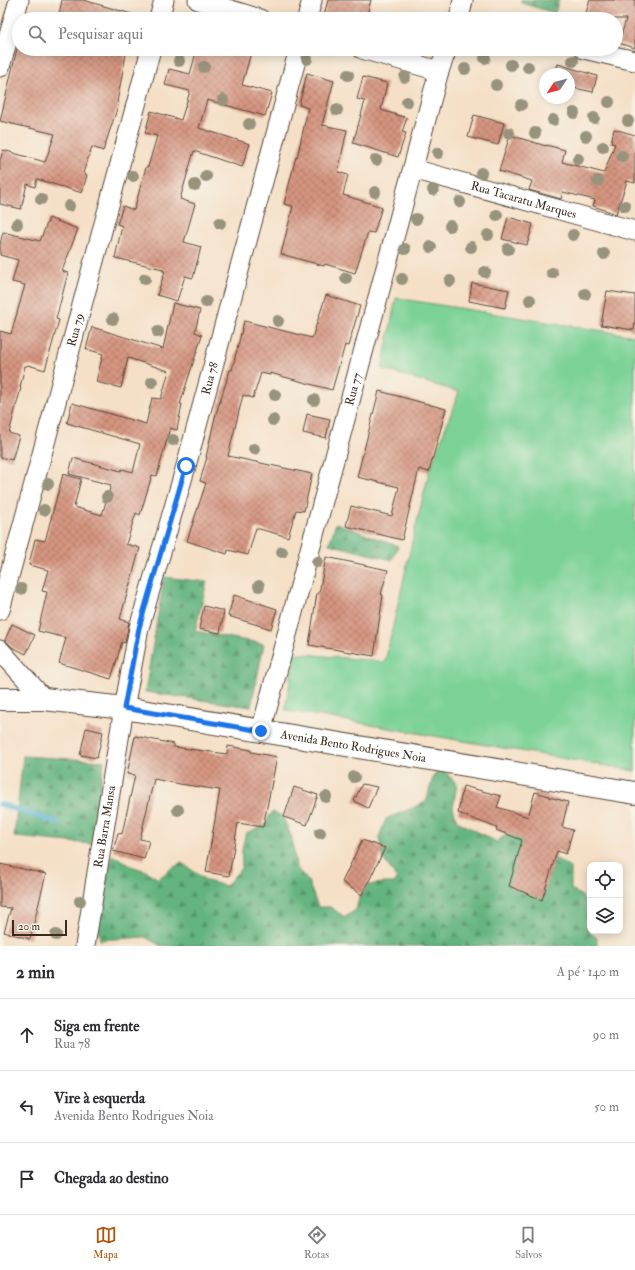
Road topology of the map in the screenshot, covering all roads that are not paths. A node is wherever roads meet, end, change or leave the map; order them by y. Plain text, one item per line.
1 (18, 0) edge
2 (164, 0) edge
3 (198, 0) edge
4 (312, 0) edge
5 (463, 0) edge
6 (15, 12) edge
7 (161, 12) edge
8 (237, 12) edge
9 (309, 12) edge
10 (461, 12) edge
11 (12, 22) edge
12 (149, 56) edge
13 (297, 56) edge
14 (386, 56) edge
15 (444, 56) edge
16 (614, 56) edge
17 (635, 61) edge
18 (0, 67) edge
19 (439, 71) junction
20 (413, 169) junction
21 (635, 231) edge
22 (0, 610) edge
23 (0, 650) edge
24 (0, 699) edge
25 (44, 699) junction
26 (124, 708) junction
27 (261, 731) junction
28 (635, 793) edge
29 (85, 946) edge

1 - 6 street
2 - 7 street
3 - 8 street
4 - 9 street
5 - 10 street
11 - 18 street
12 - 22 street, Rua 79
13 - 26 street, Rua 78
14 - 19 street
15 - 19 street, Rua 77
16 - 17 street
19 - 20 street, Rua 77
20 - 21 street, Rua Tacaratu Marques
20 - 27 street, Rua 77
23 - 25 street
24 - 25 street, Avenida Bento Rodrigues Noia
25 - 26 street, Avenida Bento Rodrigues Noia
26 - 27 street, Avenida Bento Rodrigues Noia
26 - 29 street, Rua Barra Mansa
27 - 28 street, Avenida Bento Rodrigues Noia

